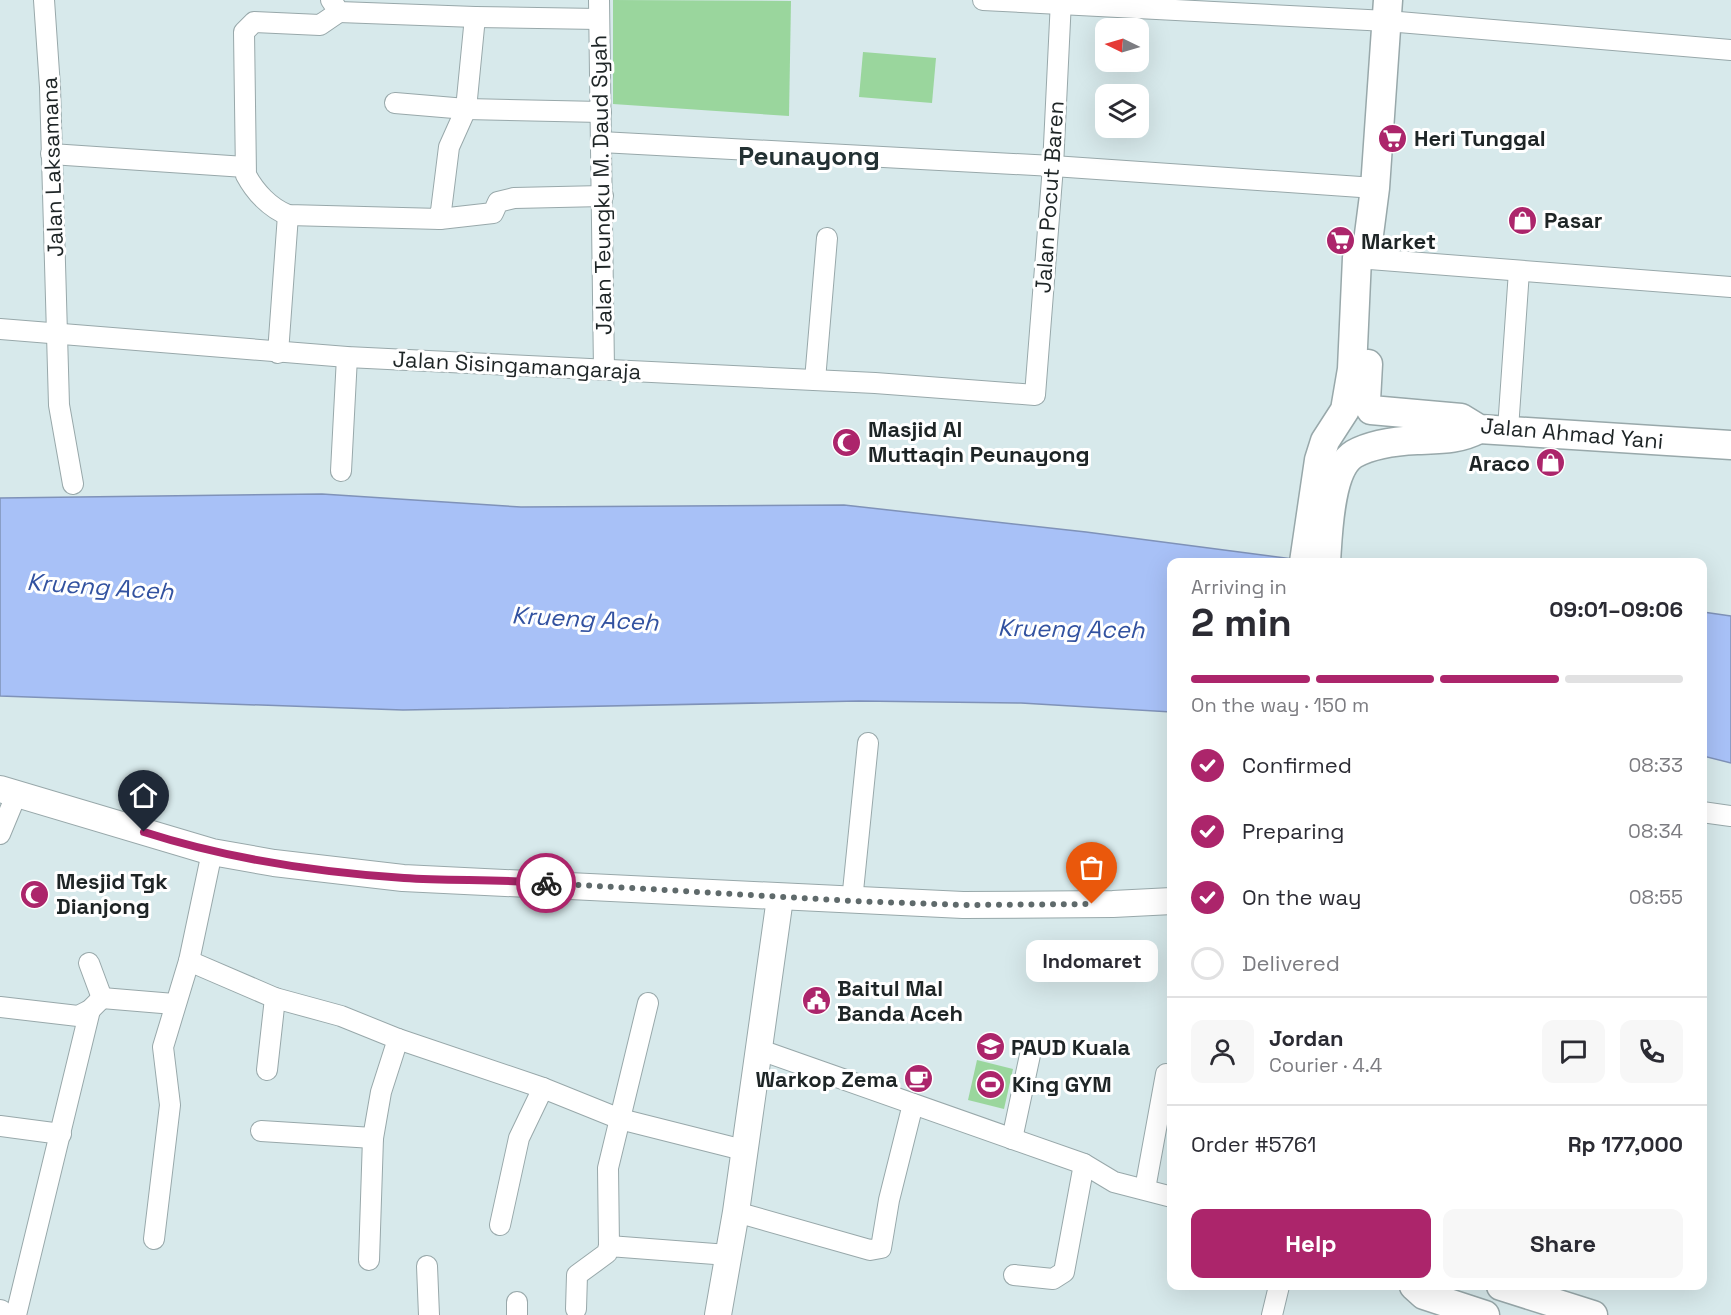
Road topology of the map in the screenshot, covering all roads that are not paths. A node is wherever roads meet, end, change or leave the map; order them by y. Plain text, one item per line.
1 (44, 0) edge
2 (983, 0) edge
3 (1061, 3) edge
4 (335, 6) edge
5 (599, 9) edge
6 (1388, 11) edge
7 (475, 17) junction
8 (1731, 50) edge
9 (395, 103) dead end
10 (466, 109) junction
11 (601, 112) junction
12 (601, 142) junction
13 (51, 154) junction
14 (1053, 166) junction
15 (245, 167) junction
16 (1375, 188) junction
17 (603, 196) junction
18 (288, 215) junction
19 (440, 219) junction
20 (827, 238) dead end
21 (1367, 253) junction
22 (1519, 271) junction
23 (1731, 287) edge
24 (0, 329) edge
25 (57, 334) junction
26 (278, 353) junction
27 (347, 357) junction
28 (604, 370) junction
29 (815, 380) junction
30 (1035, 395) joint
31 (1479, 429) junction
32 (1508, 429) junction
33 (1731, 445) edge
34 (341, 471) dead end
35 (73, 484) dead end
36 (1316, 551) edge
37 (868, 743) dead end
38 (9, 791) edge
39 (1707, 813) edge
40 (1731, 816) edge
41 (0, 834) edge
42 (212, 852) junction
43 (780, 898) junction
44 (852, 901) junction
45 (1167, 901) edge
46 (189, 961) junction
47 (88, 963) dead end
48 (275, 998) junction
49 (648, 1003) dead end
50 (96, 1004) junction
51 (174, 1004) junction
52 (1, 1012) edge
53 (398, 1039) junction
54 (760, 1050) junction
55 (1030, 1055) dead end
56 (267, 1070) dead end
57 (1166, 1074) dead end
58 (543, 1088) junction
59 (913, 1104) junction
60 (620, 1119) junction
61 (0, 1126) edge
62 (261, 1131) dead end
63 (61, 1134) junction
64 (373, 1138) junction
65 (1012, 1139) junction
66 (743, 1150) junction
67 (1084, 1164) junction
68 (1145, 1189) junction
69 (1167, 1196) edge
70 (736, 1212) junction
71 (500, 1225) dead end
72 (154, 1239) dead end
73 (609, 1246) junction
74 (728, 1255) junction
75 (369, 1260) dead end
76 (427, 1266) dead end
77 (1014, 1275) dead end
78 (1278, 1290) edge
79 (1418, 1290) edge
80 (1514, 1290) edge
81 (576, 1309) dead end
82 (16, 1315) edge
83 (429, 1315) edge
84 (718, 1315) edge
85 (1272, 1315) edge
86 (1485, 1315) edge
87 (1593, 1315) edge

1 - 13 street, Jalan Laksamana
2 - 3 street
3 - 6 street
3 - 14 street, Jalan Pocut Baren
4 - 7 street
4 - 15 street
5 - 7 street
5 - 11 street, Jalan Teungku M. Daud Syah
6 - 8 street
6 - 16 main road
7 - 10 street
9 - 10 street
10 - 11 street
10 - 19 street
11 - 12 street, Jalan Teungku M. Daud Syah
12 - 14 street
12 - 17 street, Jalan Teungku M. Daud Syah
13 - 15 street
13 - 25 street, Jalan Laksamana
14 - 16 street
14 - 30 street, Jalan Pocut Baren
15 - 18 street
16 - 21 main road
17 - 19 street
17 - 28 street, Jalan Teungku M. Daud Syah
18 - 19 street
18 - 26 street
20 - 29 street
21 - 22 street
21 - 31 main road, Jalan Ahmad Yani
21 - 36 main road
22 - 23 street
22 - 32 street
24 - 25 street, Jalan Sisingamangaraja
25 - 26 street, Jalan Sisingamangaraja
25 - 35 street, Jalan Laksamana
26 - 27 street, Jalan Sisingamangaraja
27 - 28 street, Jalan Sisingamangaraja
27 - 34 street
28 - 29 street, Jalan Sisingamangaraja
29 - 30 street, Jalan Sisingamangaraja
31 - 32 main road, Jalan Ahmad Yani
31 - 36 main road
32 - 33 main road, Jalan Ahmad Yani
37 - 44 street
38 - 41 street
38 - 42 street
39 - 40 street
42 - 43 street
42 - 46 street
43 - 44 street
43 - 54 street
44 - 45 street
46 - 48 street
46 - 51 street
47 - 50 street
48 - 53 street
48 - 56 street
49 - 60 street
50 - 51 street
50 - 52 street
50 - 63 street
51 - 72 street
53 - 58 street
53 - 64 street
54 - 59 street
54 - 66 street
55 - 65 street
57 - 68 street
58 - 60 street
58 - 71 street
59 - 65 street
59 - 70 street
60 - 66 street
60 - 73 street
61 - 63 street
62 - 64 street
63 - 82 street
64 - 75 street
65 - 67 street
66 - 70 street
67 - 68 street
67 - 77 street
68 - 69 street
70 - 74 street
73 - 74 street
73 - 81 street
74 - 84 street
76 - 83 street
78 - 85 street
79 - 86 main road
80 - 87 main road

